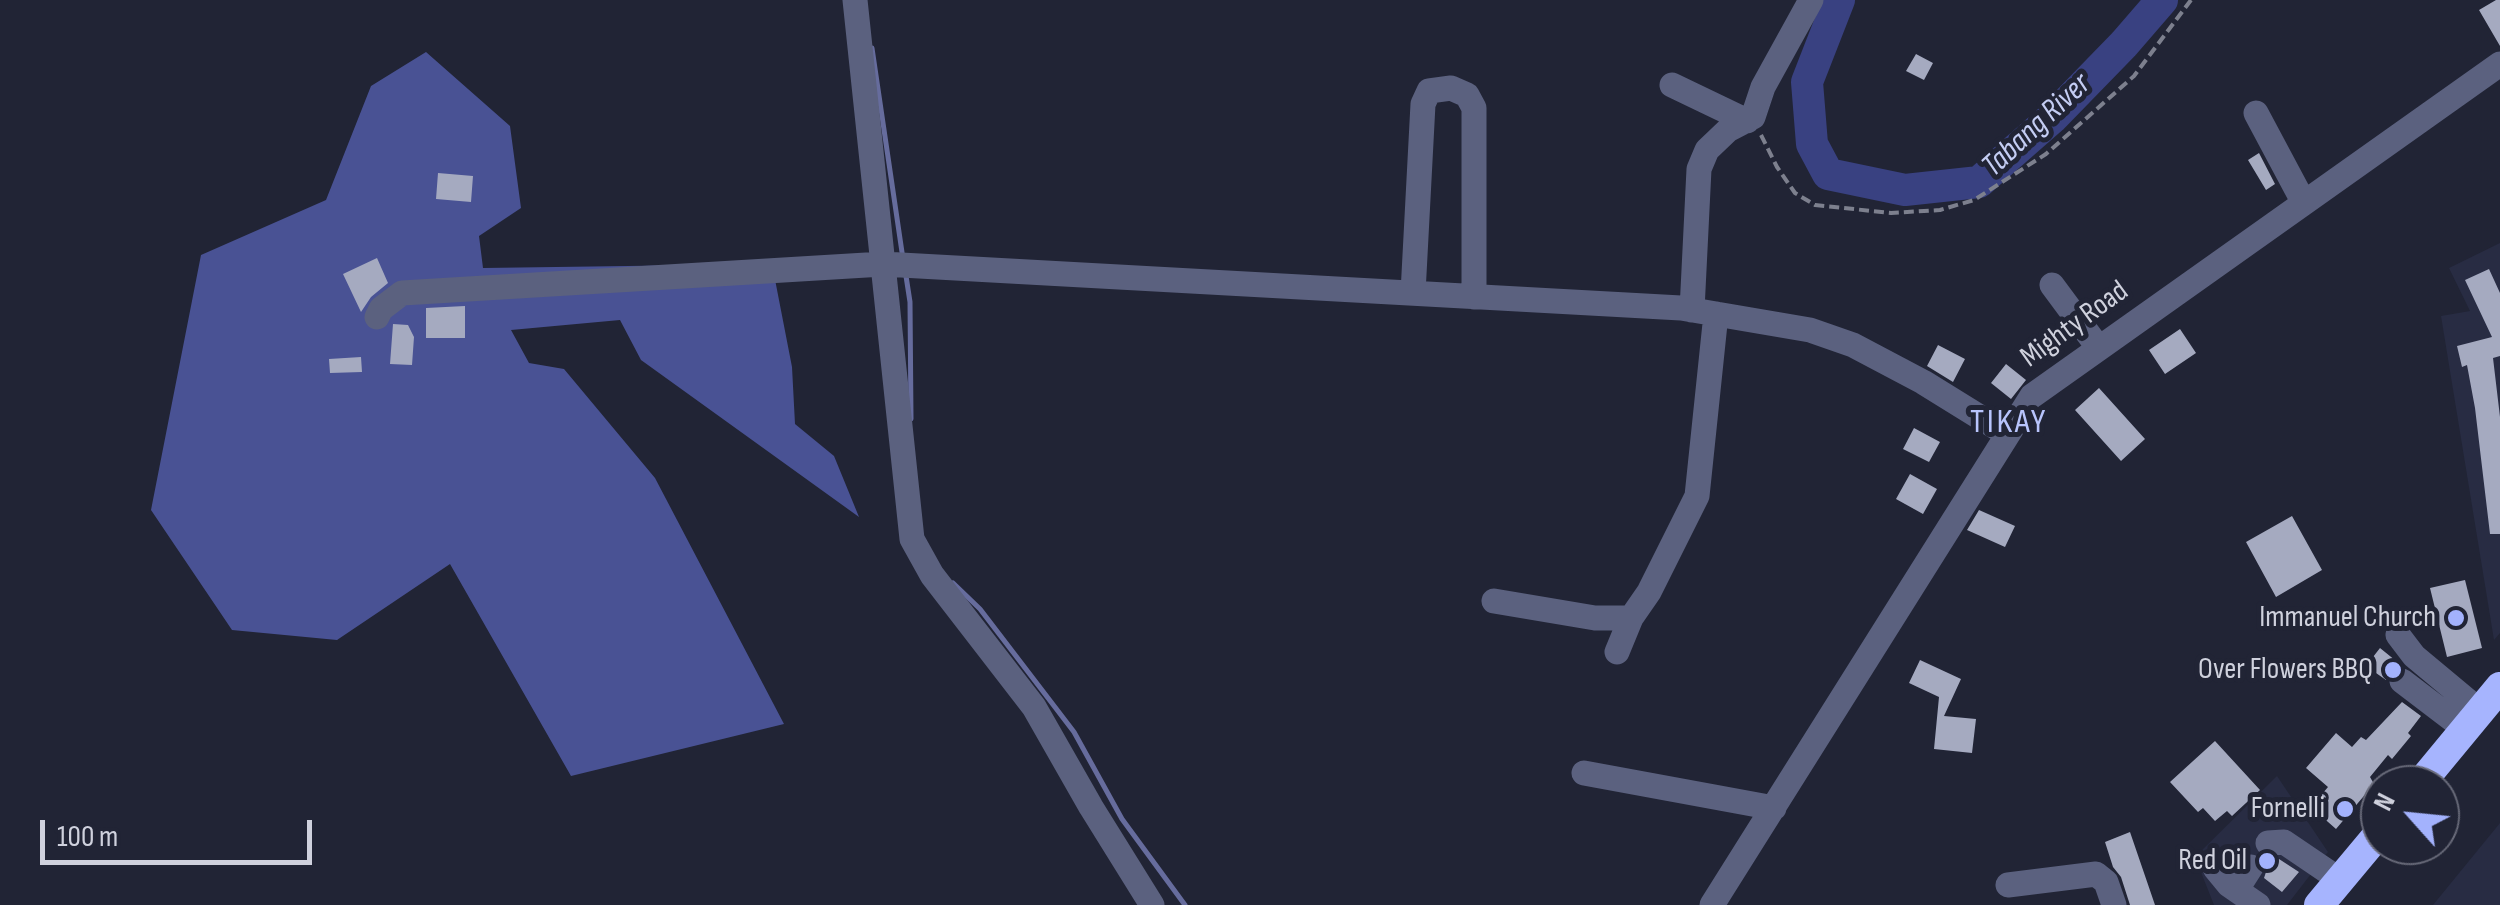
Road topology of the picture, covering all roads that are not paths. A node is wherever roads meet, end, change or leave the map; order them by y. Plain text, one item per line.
1 (855, 0) edge
2 (1812, 0) edge
3 (2500, 64) edge
4 (1672, 86) dead end
5 (2256, 112) dead end
6 (1750, 119) junction
7 (2304, 203) junction
8 (883, 264) junction
9 (2052, 285) dead end
10 (1413, 293) junction
11 (1474, 297) junction
12 (1704, 312) junction
13 (377, 317) dead end
14 (2098, 347) junction
15 (2007, 434) junction
16 (1494, 601) dead end
17 (1632, 618) junction
18 (2398, 635) dead end
19 (1617, 652) dead end
20 (2402, 682) dead end
21 (2500, 686) edge
22 (2472, 720) junction
23 (2435, 765) edge
24 (1584, 773) dead end
25 (1774, 808) junction
26 (2268, 843) dead end
27 (2360, 856) edge
28 (2215, 868) dead end
29 (2340, 880) junction
30 (2008, 885) dead end
31 (2248, 887) edge
32 (1152, 905) edge
33 (1712, 905) edge
34 (2114, 905) edge
35 (2319, 905) edge

1 - 8 street
2 - 6 street
3 - 7 street, Mighty Road
4 - 6 street
5 - 7 street
6 - 12 street
7 - 14 street, Mighty Road
8 - 10 street
8 - 13 street
8 - 32 street
9 - 14 street
10 - 11 street
10 - 11 street
11 - 12 street
12 - 15 street
12 - 17 street
14 - 15 street, Mighty Road
15 - 25 street, Mighty Road
16 - 17 street
17 - 19 street
18 - 22 street
20 - 22 street
21 - 22 highway
22 - 23 highway
24 - 25 street
25 - 33 street, Mighty Road
26 - 29 street
27 - 29 highway
28 - 31 street
29 - 35 highway
30 - 34 street

